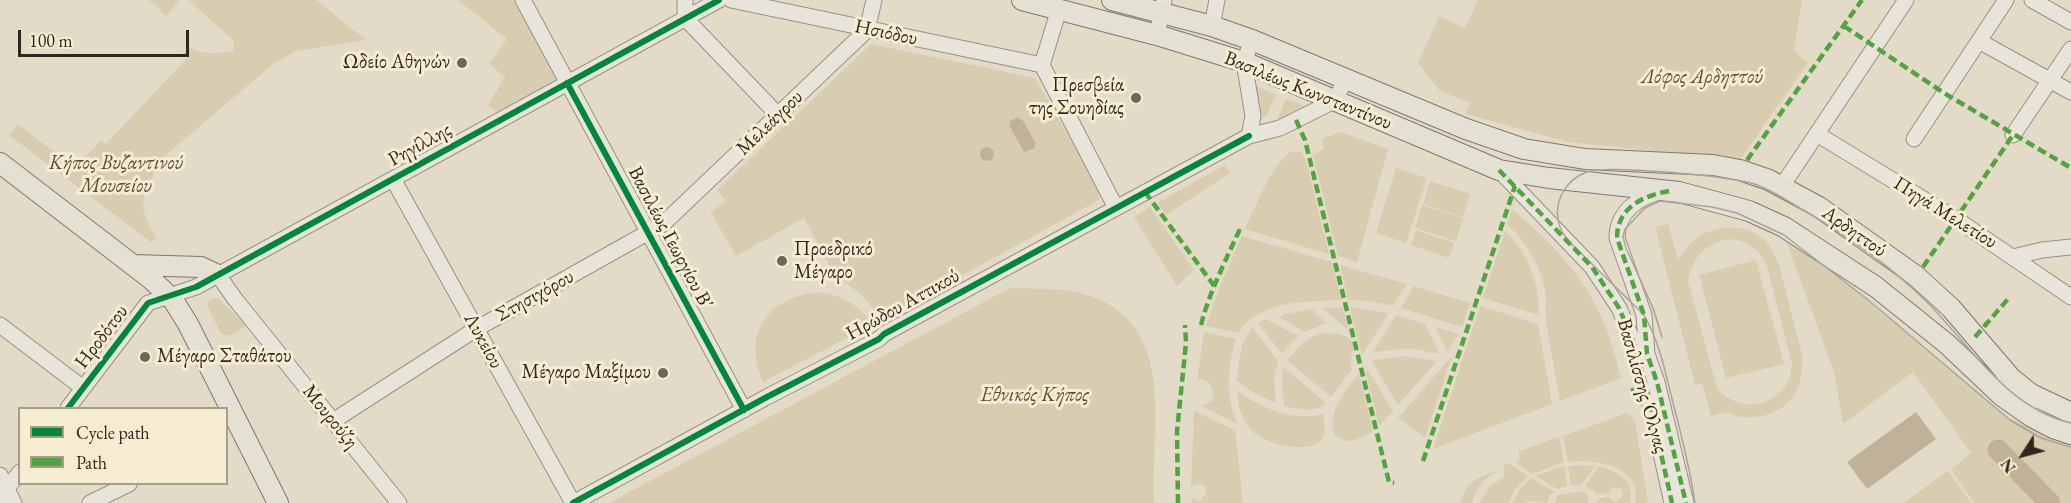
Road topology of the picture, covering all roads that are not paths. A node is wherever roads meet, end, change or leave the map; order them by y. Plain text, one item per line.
1 (523, 0) edge
2 (685, 0) edge
3 (719, 0) edge
4 (731, 0) edge
5 (874, 0) edge
6 (1022, 0) edge
7 (1112, 0) edge
8 (1217, 0) edge
9 (1906, 0) edge
10 (2006, 0) edge
11 (2032, 0) edge
12 (1162, 7) edge
13 (1059, 9) junction
14 (685, 18) junction
15 (2071, 22) edge
16 (1212, 26) junction
17 (867, 30) junction
18 (1157, 35) junction
19 (1252, 40) junction
20 (1979, 41) junction
21 (2071, 49) edge
22 (1244, 62) junction
23 (1042, 65) junction
24 (1345, 79) junction
25 (2051, 81) junction
26 (567, 83) junction
27 (2071, 92) edge
28 (1336, 100) junction
29 (778, 115) junction
30 (1817, 134) junction
31 (2013, 135) dead end
32 (1249, 136) junction
33 (1914, 139) dead end
34 (1585, 159) joint
35 (2, 168) edge
36 (1499, 170) junction
37 (393, 179) junction
38 (1592, 183) joint
39 (1782, 186) junction
40 (1669, 191) junction
41 (1116, 208) junction
42 (648, 233) junction
43 (2071, 247) edge
44 (2013, 257) junction
45 (133, 265) junction
46 (218, 275) junction
47 (170, 296) junction
48 (2071, 297) edge
49 (0, 325) edge
50 (476, 329) junction
51 (83, 388) junction
52 (69, 407) edge
53 (223, 407) edge
54 (744, 410) junction
55 (2071, 413) edge
56 (228, 418) edge
57 (333, 421) junction
58 (234, 432) edge
59 (2071, 434) edge
60 (18, 474) edge
61 (125, 485) edge
62 (2, 487) edge
63 (14, 503) edge
64 (90, 503) edge
65 (278, 503) edge
66 (399, 503) edge
67 (573, 503) edge
68 (1672, 503) edge
69 (1686, 503) edge

1 - 26 street, Βασιλέως Γεωργίου Β'
2 - 14 street
3 - 14 street
4 - 17 street, Ησιόδου
5 - 17 street
6 - 13 main road, Βασιλέως Κωνσταντίνου
7 - 12 main road, Βασιλέως Κωνσταντίνου
8 - 16 street
9 - 30 street
10 - 20 street
11 - 15 street
12 - 16 main road, Βασιλέως Κωνσταντίνου
12 - 18 street
13 - 18 main road, Βασιλέως Κωνσταντίνου
13 - 23 street
14 - 26 street, Ρηγίλλης
14 - 29 street
16 - 19 main road, Βασιλέως Κωνσταντίνου
17 - 23 street, Ησιόδου
17 - 29 street, Μελεάγρου
18 - 22 main road, Βασιλέως Κωνσταντίνου
19 - 22 street
19 - 24 main road, Βασιλέως Κωνσταντίνου
20 - 25 street
20 - 33 street
21 - 25 street
22 - 28 main road, Βασιλέως Κωνσταντίνου
22 - 32 street
23 - 41 street
24 - 28 street
24 - 34 main road, Βασιλέως Κωνσταντίνου
25 - 27 street
25 - 31 street
26 - 37 street, Ρηγίλλης
26 - 42 street, Βασιλέως Γεωργίου Β'
28 - 32 street, Ηρώδου Αττικού
28 - 36 main road, Βασιλέως Κωνσταντίνου
29 - 42 street, Μελεάγρου
30 - 39 street
30 - 44 street, Πηγά Μελετίου
32 - 41 street, Ηρώδου Αττικού
34 - 39 main road, Αρδηττού
35 - 45 main road
36 - 38 main road, Βασιλέως Κωνσταντίνου
36 - 68 street, Βασιλίσσης Όλγας
37 - 46 street, Ρηγίλλης
37 - 50 street, Λυκείου
38 - 40 main road, Αρδηττού
39 - 55 main road, Αρδηττού
40 - 59 main road, Αρδηττού
40 - 69 street, Βασιλίσσης Όλγας
41 - 54 street, Ηρώδου Αττικού
42 - 50 street, Στησιχόρου
42 - 54 street, Βασιλέως Γεωργίου Β'
43 - 44 street
44 - 48 street, Πηγά Μελετίου
45 - 46 main road
45 - 47 main road
46 - 47 street, Ρηγίλλης
46 - 57 street, Μουρούζη
47 - 51 street, Ηροδότου
47 - 53 main road
49 - 51 street
50 - 57 street, Στησιχόρου
50 - 67 street, Λυκείου
51 - 52 street, Ηροδότου
54 - 67 street, Ηρώδου Αττικού
56 - 58 main road
57 - 66 street, Μουρούζη
58 - 65 main road
60 - 62 street
61 - 64 street
62 - 63 street

